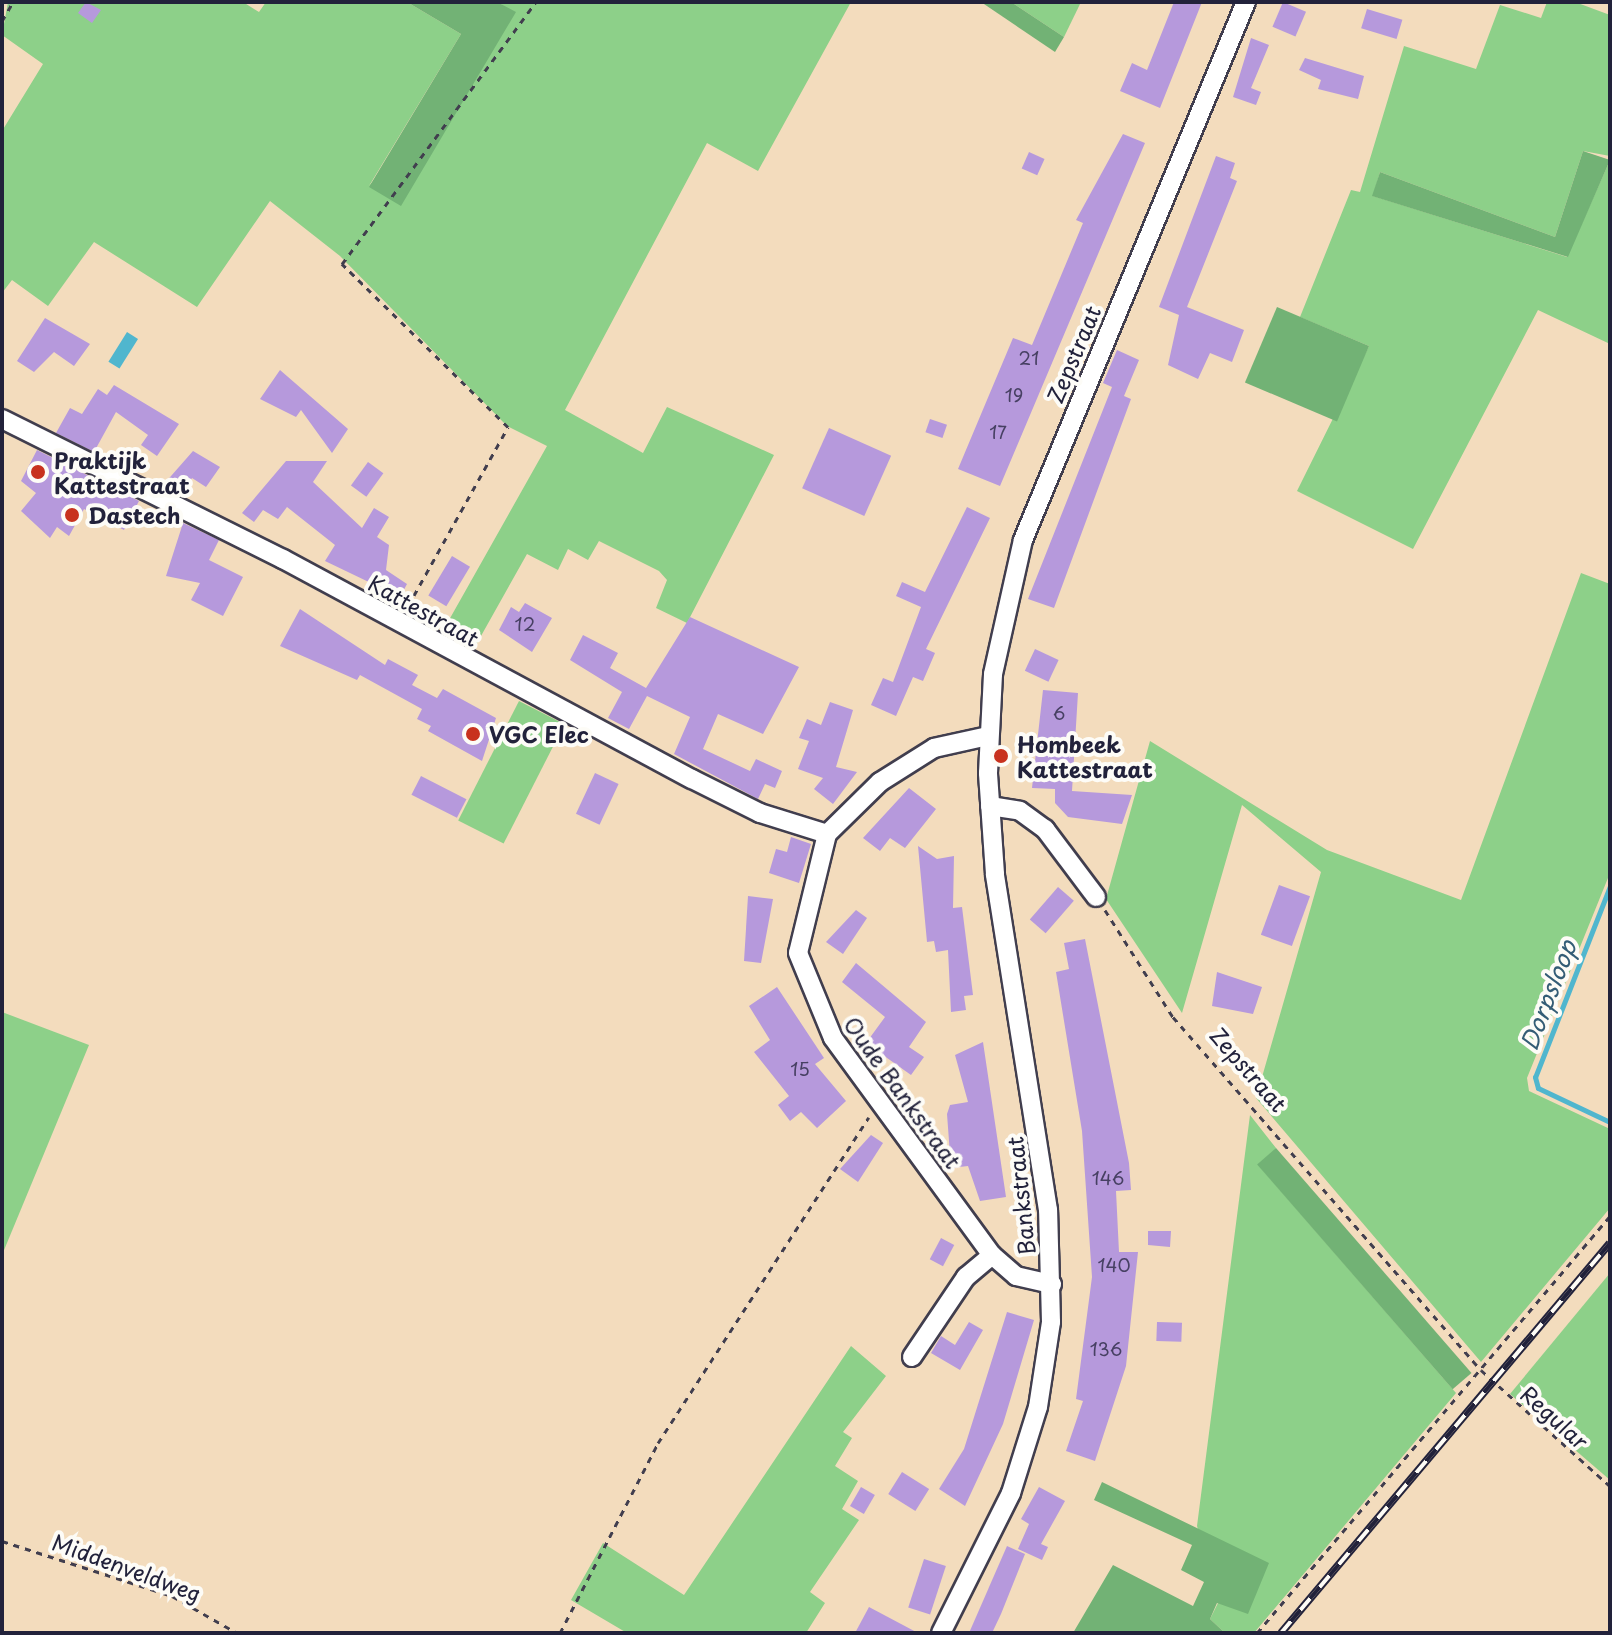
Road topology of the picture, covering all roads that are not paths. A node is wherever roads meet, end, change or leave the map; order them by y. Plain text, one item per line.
1 (1246, 2) edge
2 (2, 419) edge
3 (988, 736) junction
4 (990, 806) junction
5 (827, 834) junction
6 (1096, 897) road end
7 (992, 1255) junction
8 (1052, 1284) junction
9 (912, 1357) dead end
10 (941, 1633) edge

1 - 3 street, Zepstraat
2 - 5 street, Kattestraat
3 - 4 street, Bankstraat
3 - 5 street
4 - 6 street
4 - 8 street, Bankstraat
5 - 7 street, Oude Bankstraat
7 - 8 street, Oude Bankstraat
7 - 9 street
8 - 10 street, Bankstraat

